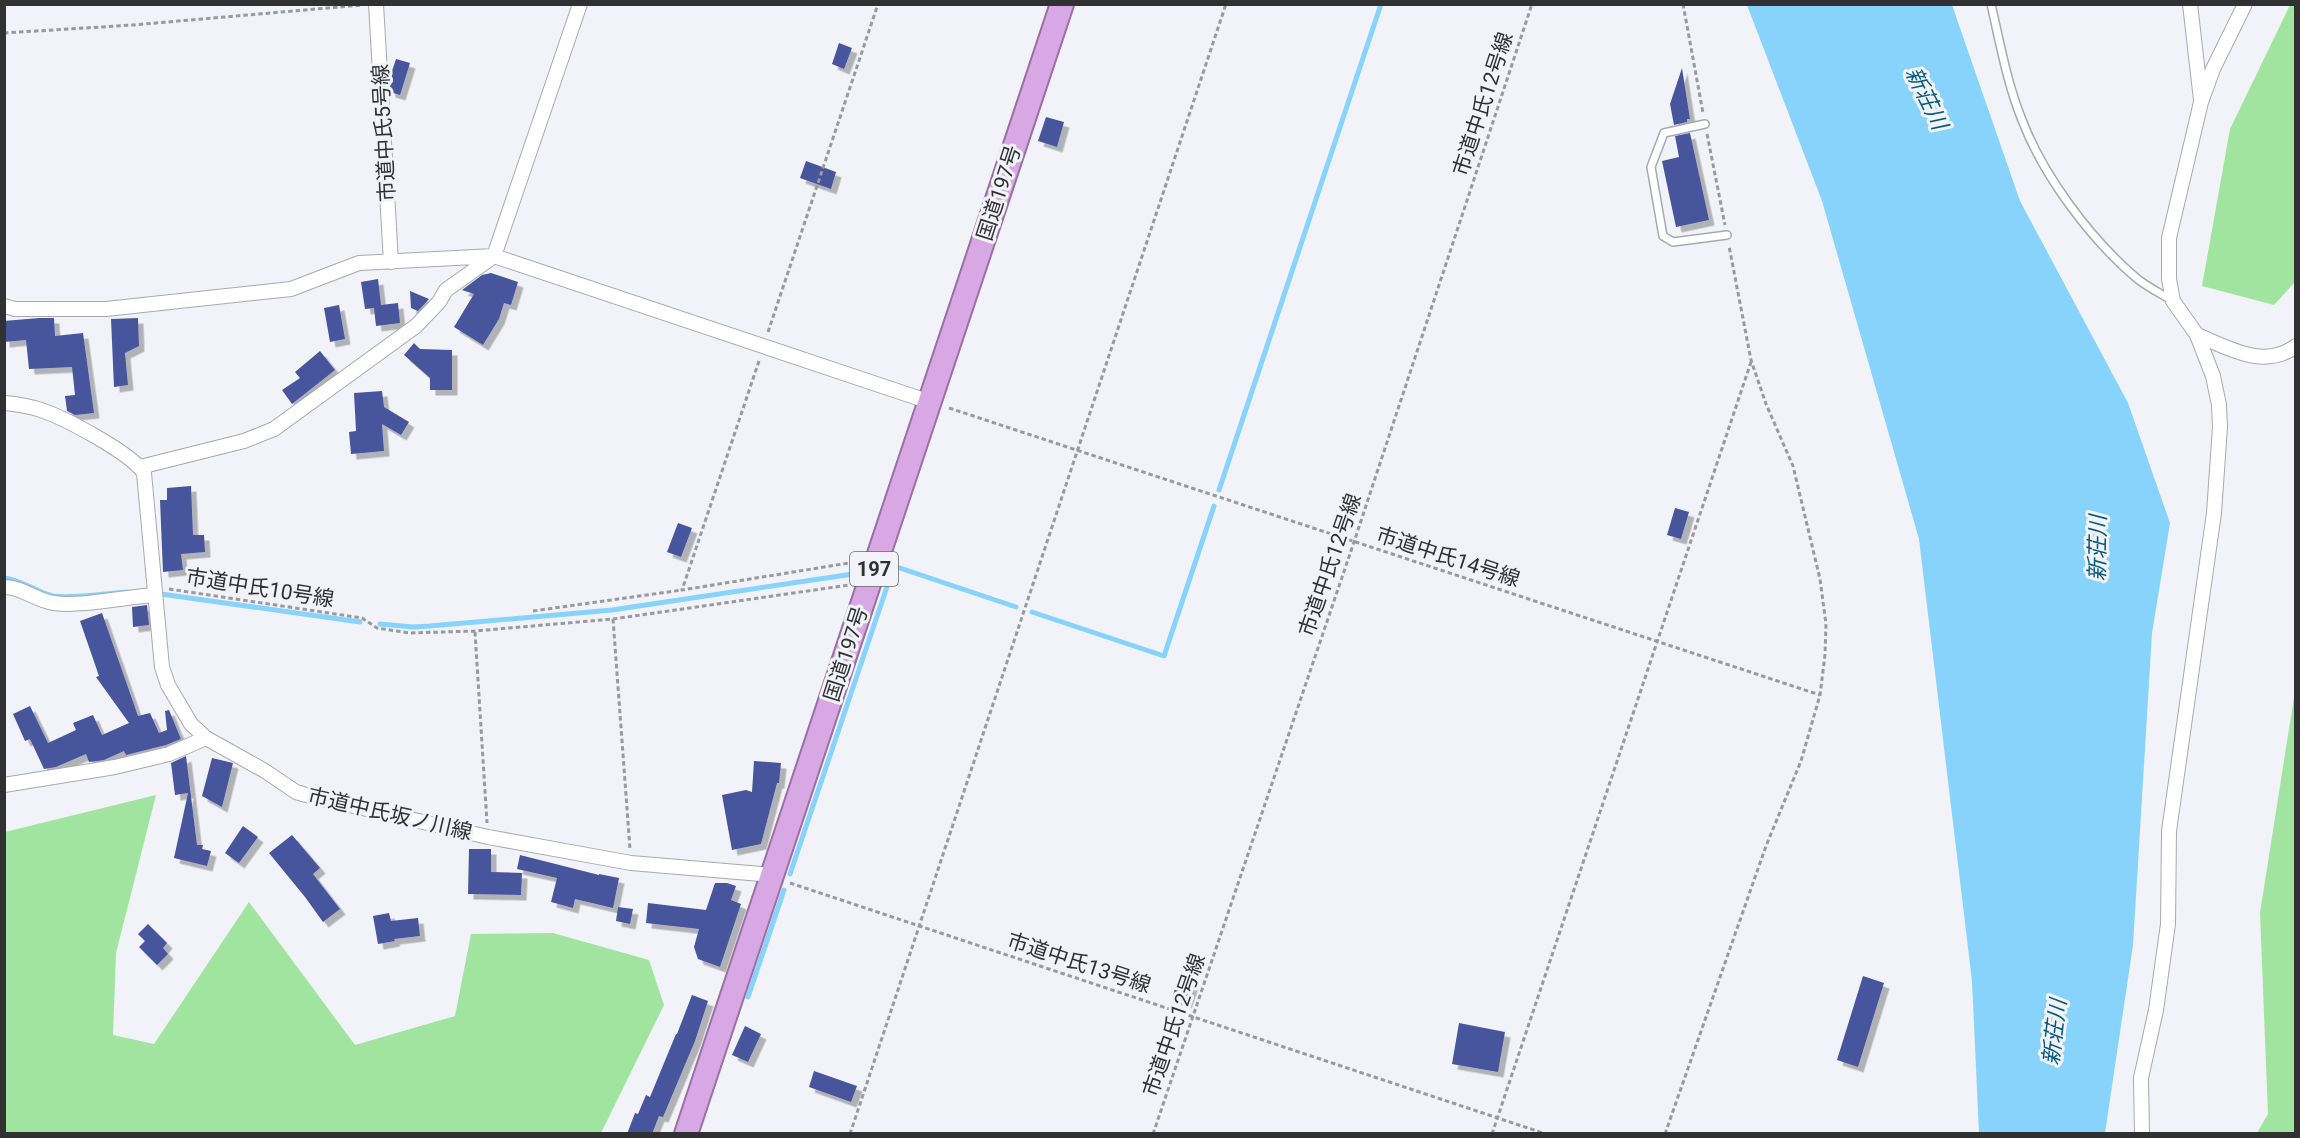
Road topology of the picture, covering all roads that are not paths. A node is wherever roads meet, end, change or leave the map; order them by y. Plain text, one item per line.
1 (374, 4) edge
2 (580, 4) edge
3 (1062, 4) edge
4 (1991, 4) edge
5 (2190, 4) edge
6 (2245, 4) edge
7 (2201, 102) junction
8 (1705, 124) road end
9 (1727, 235) road end
10 (494, 256) junction
11 (391, 262) junction
12 (2173, 301) junction
13 (4, 306) edge
14 (2197, 335) junction
15 (2295, 345) edge
16 (930, 402) junction
17 (4, 403) edge
18 (140, 467) junction
19 (4, 587) edge
20 (154, 591) junction
21 (206, 738) junction
22 (4, 784) edge
23 (773, 878) junction
24 (686, 1134) edge
25 (2142, 1134) edge

1 - 11 street, 市道中氏5号線
2 - 10 street
3 - 16 highway, 国道197号 / 197
4 - 12 lane
5 - 7 street
6 - 7 street
7 - 12 street
8 - 9 lane
10 - 11 street
10 - 16 street
10 - 18 street
11 - 13 street
12 - 14 street
14 - 15 street
14 - 25 street
16 - 23 highway, 国道197号 / 197
17 - 18 street
18 - 20 street, 市道中氏坂ノ川線
19 - 20 street
20 - 21 street, 市道中氏坂ノ川線
21 - 22 street
21 - 23 street, 市道中氏坂ノ川線
23 - 24 highway, 国道197号 / 197

